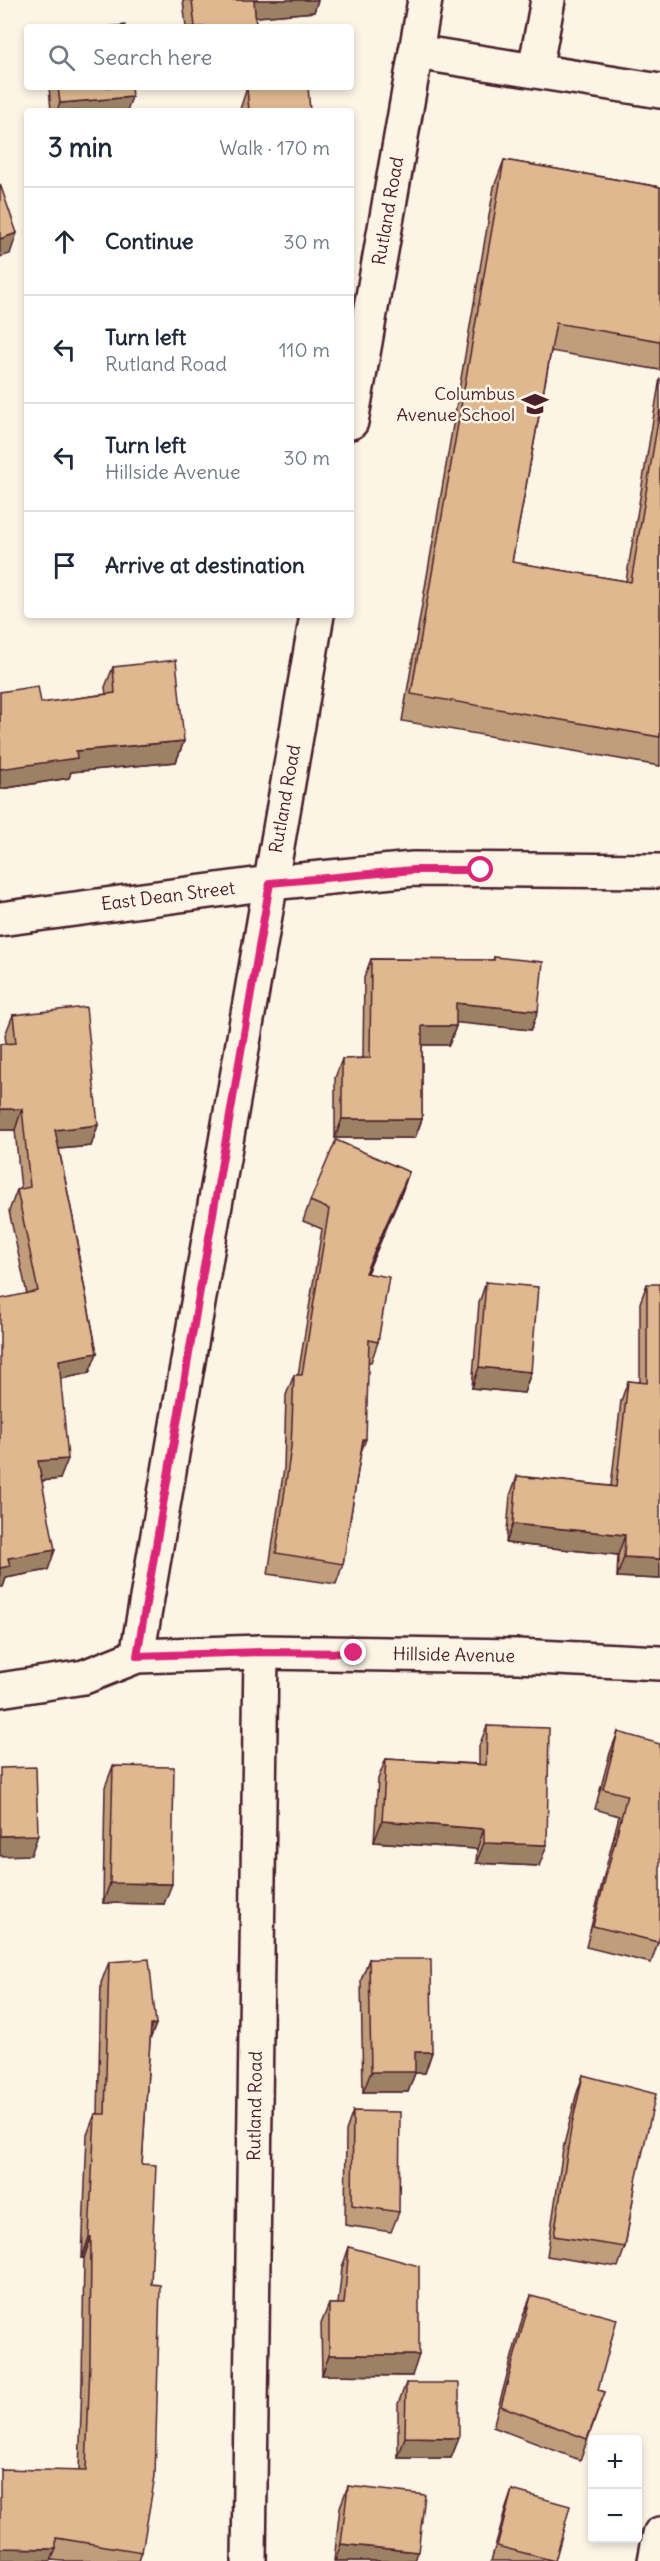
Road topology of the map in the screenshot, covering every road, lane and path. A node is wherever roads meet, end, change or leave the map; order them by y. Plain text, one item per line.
1 (425, 0) edge
2 (548, 0) edge
3 (416, 52) junction
4 (535, 70) junction
5 (660, 91) edge
6 (354, 405) edge
7 (316, 618) edge
8 (660, 872) edge
9 (270, 883) junction
10 (0, 919) edge
11 (261, 1652) junction
12 (137, 1656) junction
13 (660, 1663) edge
14 (0, 1690) edge
15 (660, 2534) edge
16 (249, 2561) edge
17 (655, 2561) edge

1 - 3 street, Rutland Road
2 - 4 street
3 - 4 street
3 - 6 street, Rutland Road
4 - 5 street
7 - 9 street, Rutland Road
8 - 9 street, East Dean Street
9 - 10 street, East Dean Street
9 - 12 street, Rutland Road
11 - 12 street, Hillside Avenue
11 - 13 street, Hillside Avenue
11 - 16 street, Rutland Road
12 - 14 street, Hillside Avenue
15 - 17 street

